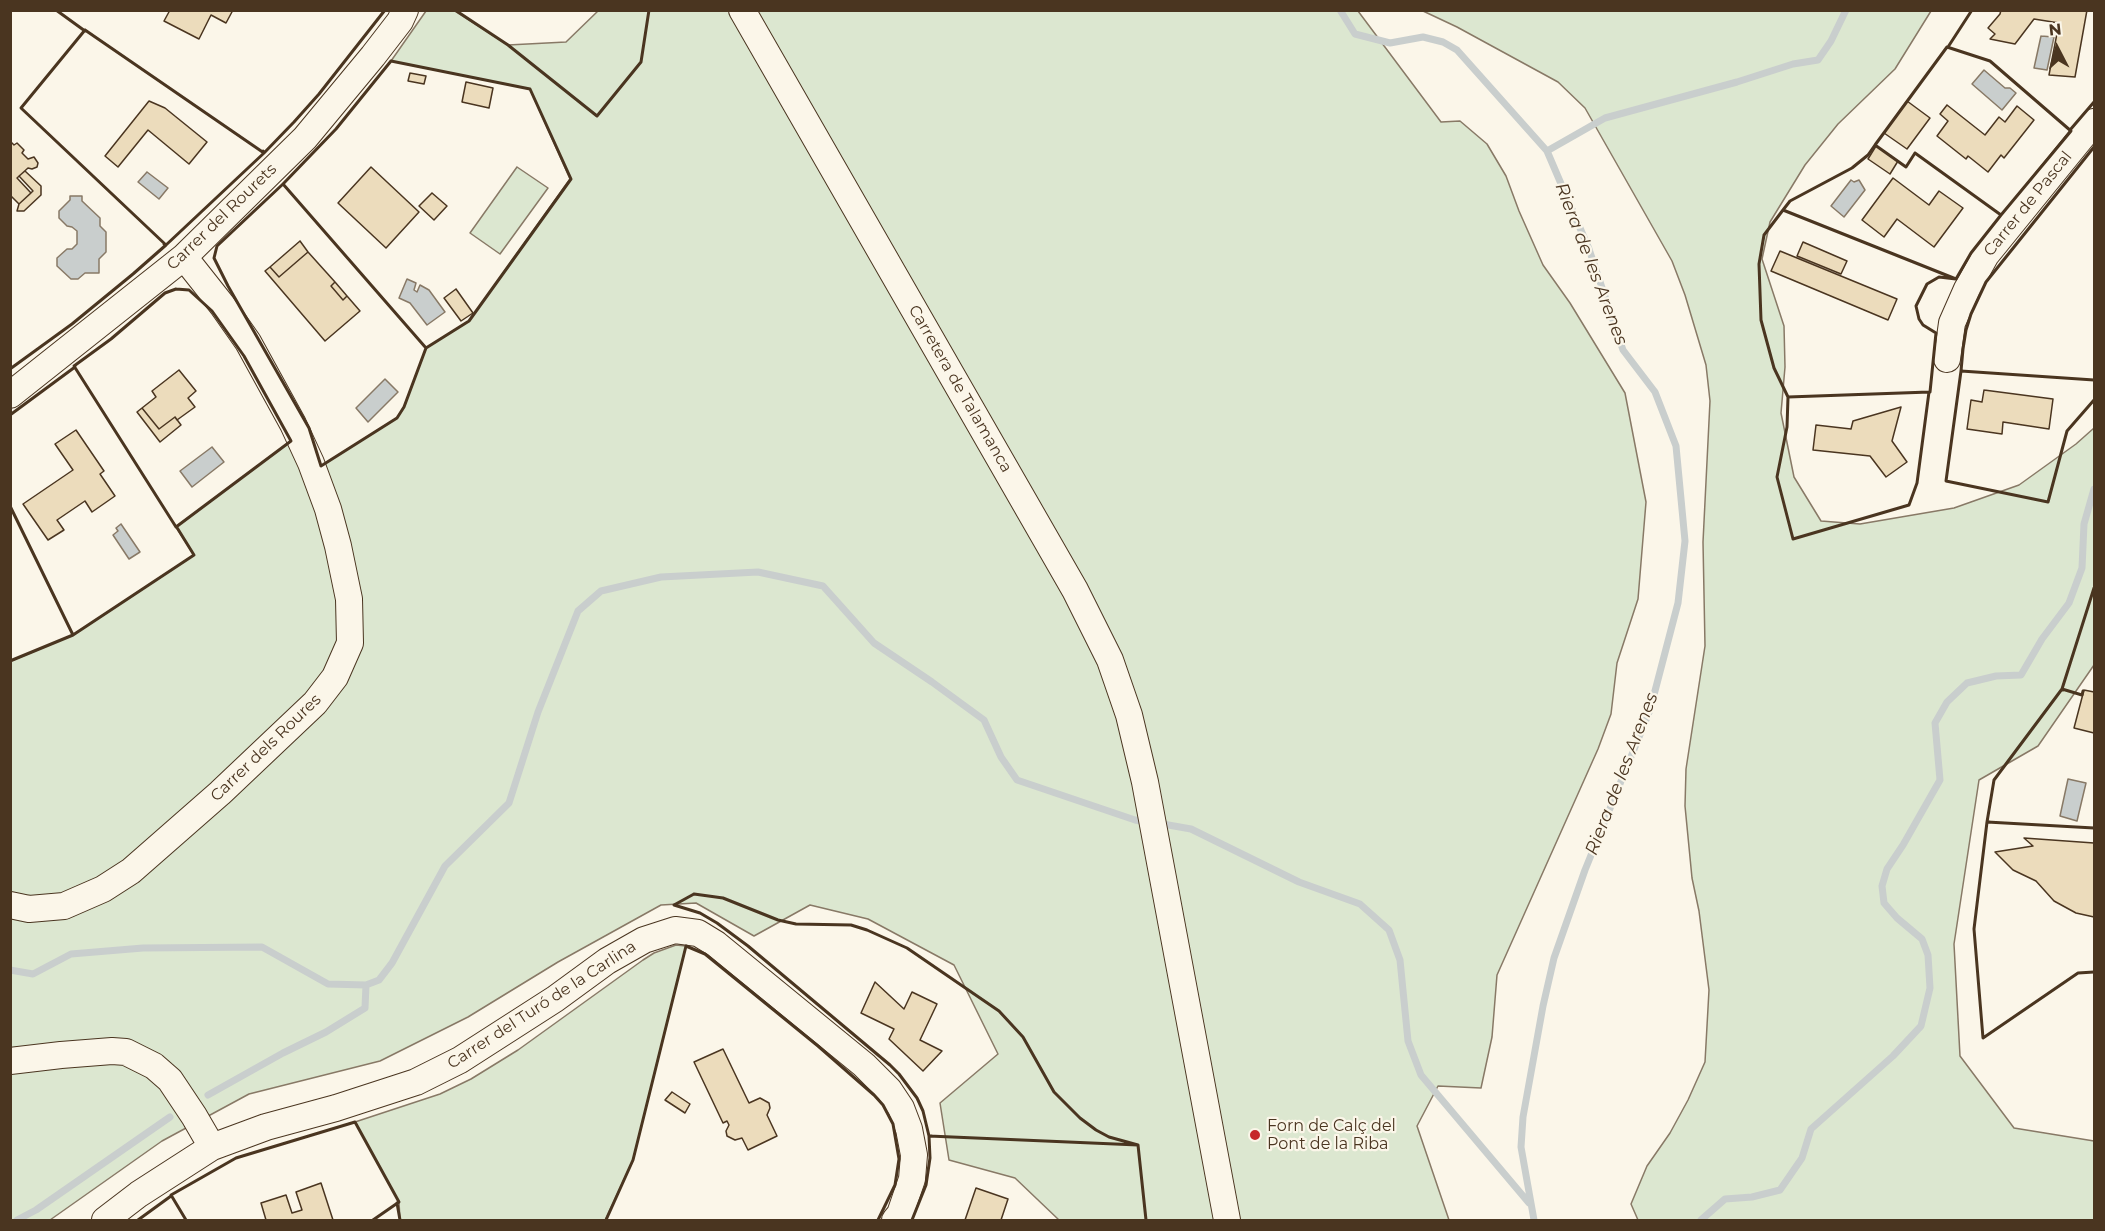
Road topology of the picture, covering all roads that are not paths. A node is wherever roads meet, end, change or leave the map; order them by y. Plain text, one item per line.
1 (405, 10) edge
2 (742, 10) edge
3 (2094, 122) edge
4 (184, 257) junction
5 (1947, 358) dead end
6 (10, 395) edge
7 (10, 905) edge
8 (10, 1061) edge
9 (212, 1147) junction
10 (105, 1221) edge
11 (895, 1221) edge
12 (1227, 1221) edge

1 - 4 street, Carrer del Rourets
2 - 12 street, Carretera de Talamanca
3 - 5 street, Carrer de Pascal
4 - 6 street, Carrer del Rourets
4 - 7 street, Carrer dels Roures
8 - 9 street
9 - 10 street, Carrer del Turó de la Carlina
9 - 11 street, Carrer del Turó de la Carlina

